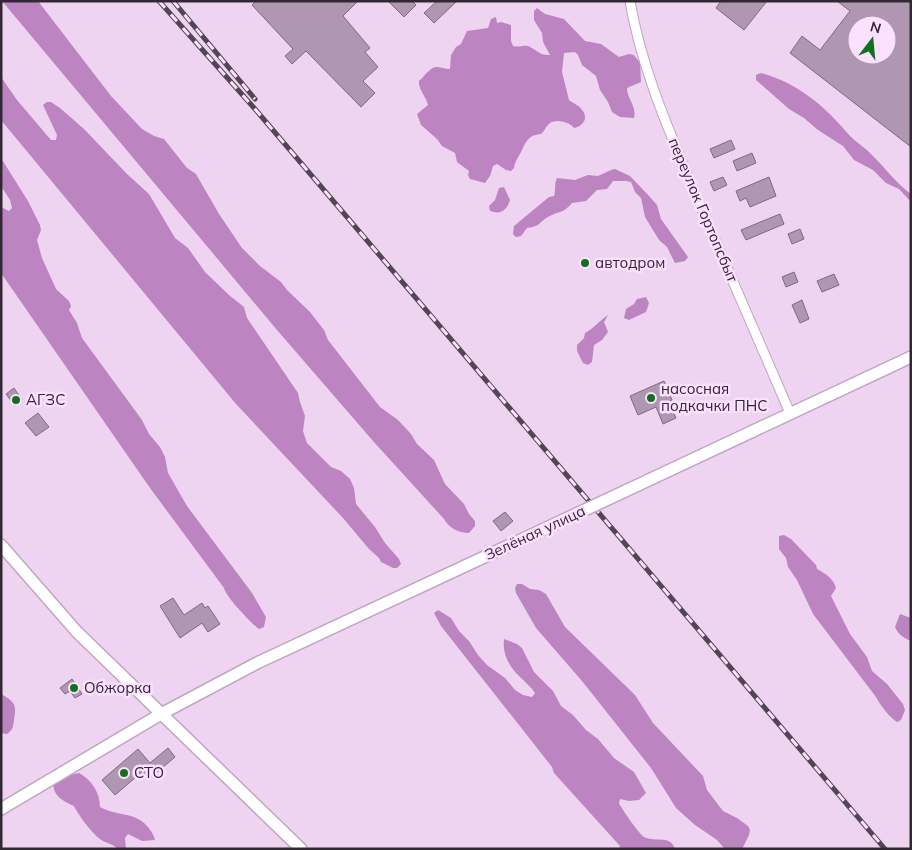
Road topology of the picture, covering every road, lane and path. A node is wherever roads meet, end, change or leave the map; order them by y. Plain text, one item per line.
1 (630, 1) edge
2 (911, 357) edge
3 (790, 413) junction
4 (1, 545) edge
5 (161, 714) junction
6 (1, 809) edge
7 (301, 849) edge

1 - 3 street, переулок Гортопсбыт
2 - 3 street, Зелёная улица
3 - 5 street, Зелёная улица, bridge
4 - 5 street
5 - 6 street, Зелёная улица
5 - 7 street

